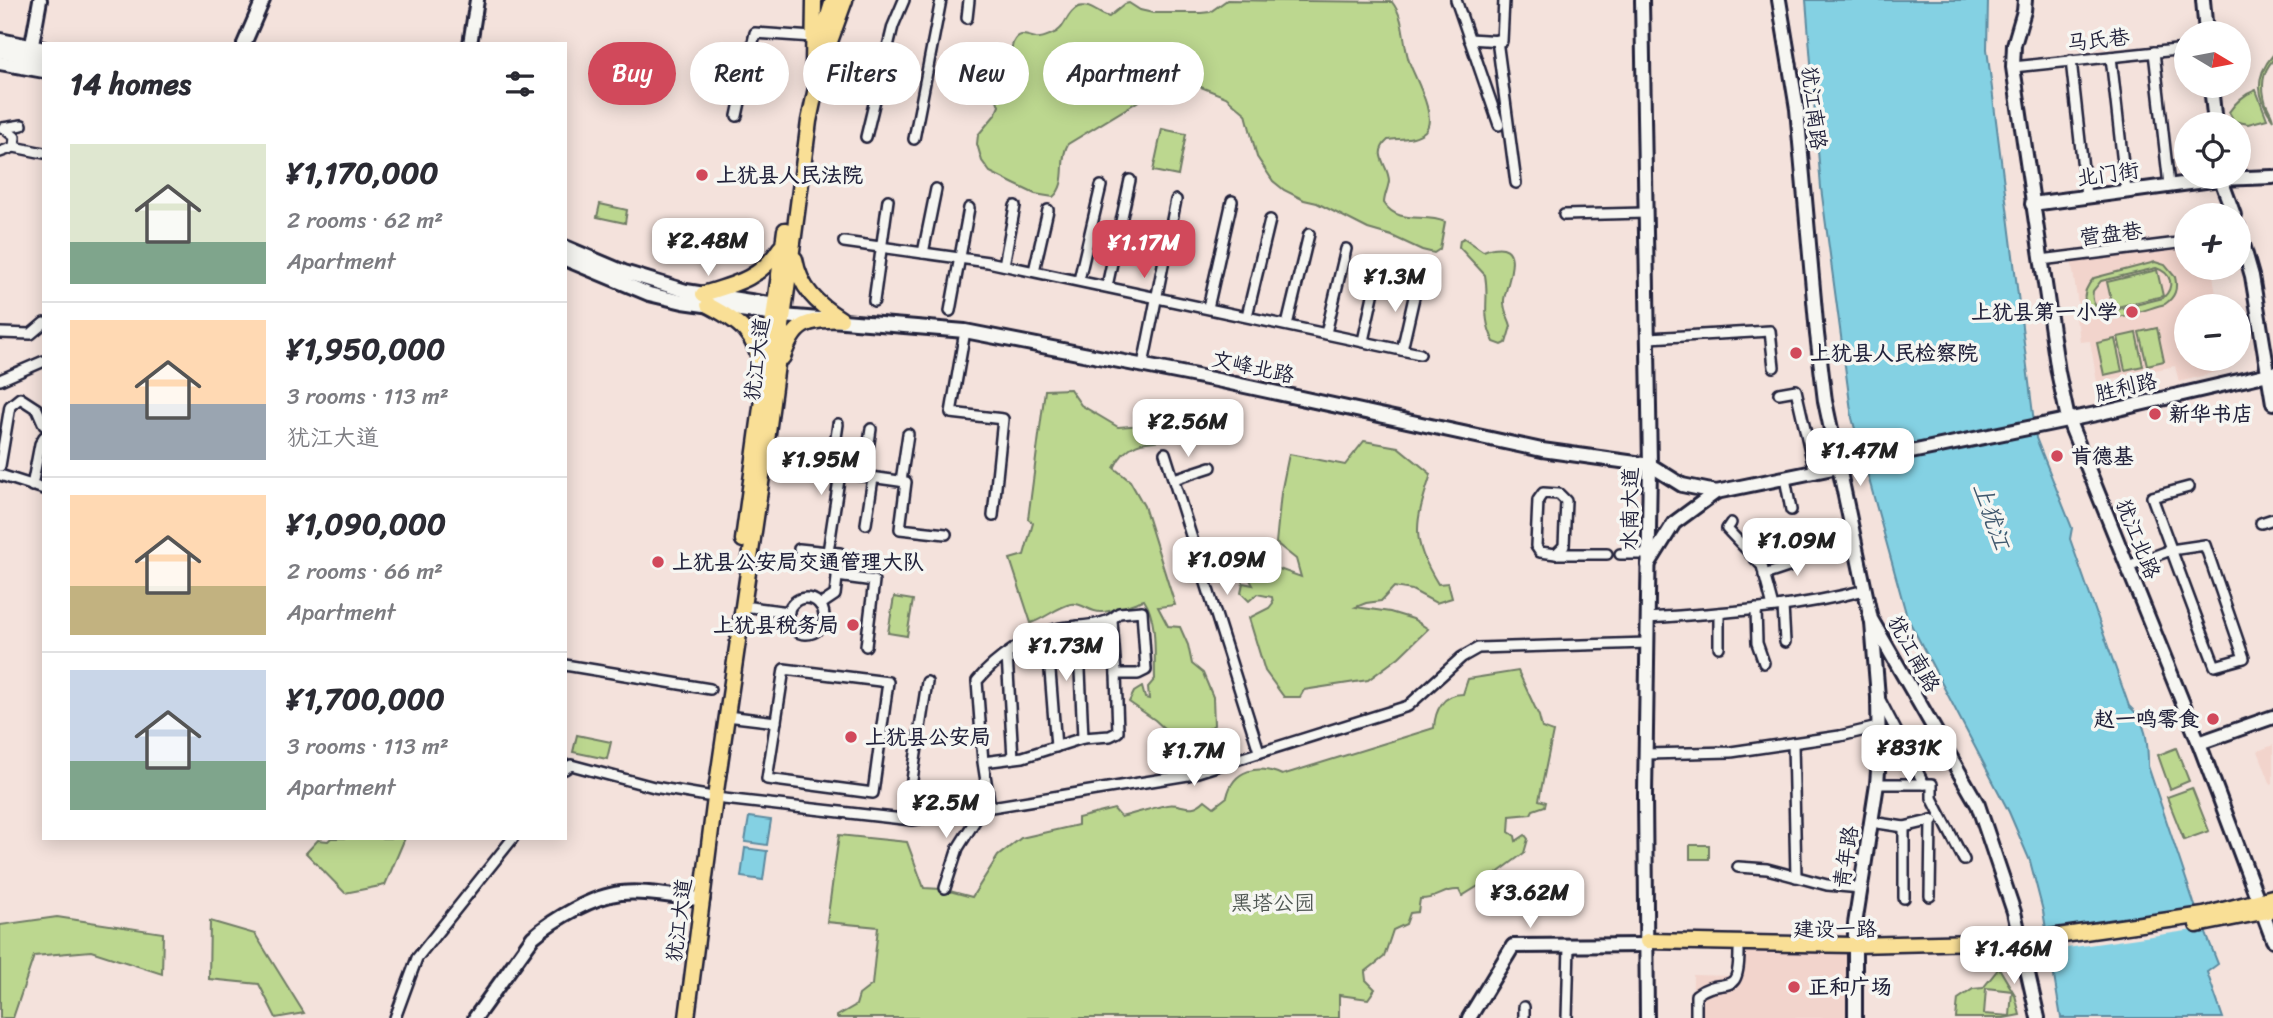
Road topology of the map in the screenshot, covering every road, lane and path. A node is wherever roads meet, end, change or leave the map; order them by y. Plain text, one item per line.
1 (40, 0) edge
2 (263, 0) edge
3 (477, 0) edge
4 (814, 0) edge
5 (833, 0) edge
6 (845, 0) edge
7 (904, 0) edge
8 (941, 0) edge
9 (969, 0) edge
10 (1456, 0) edge
11 (1504, 0) edge
12 (1642, 0) edge
13 (1779, 0) edge
14 (2025, 0) edge
15 (2203, 0) edge
16 (967, 18) dead end
17 (2205, 21) edge
18 (813, 37) junction
19 (1469, 39) junction
20 (0, 40) edge
21 (1497, 40) junction
22 (245, 42) edge
23 (470, 42) edge
24 (813, 42) edge
25 (821, 42) edge
26 (2174, 50) edge
27 (0, 51) edge
28 (2154, 52) junction
29 (34, 55) edge
30 (2111, 57) junction
31 (2071, 60) junction
32 (0, 63) edge
33 (2013, 67) junction
34 (804, 105) edge
35 (737, 116) dead end
36 (22, 125) dead end
37 (1499, 125) dead end
38 (2, 129) edge
39 (866, 137) dead end
40 (914, 139) dead end
41 (14, 147) junction
42 (0, 152) edge
43 (42, 153) edge
44 (2251, 177) edge
45 (2273, 177) edge
46 (1130, 180) dead end
47 (1516, 183) dead end
48 (2174, 185) edge
49 (1101, 186) dead end
50 (2169, 186) junction
51 (936, 189) dead end
52 (2126, 191) junction
53 (2086, 196) junction
54 (888, 200) dead end
55 (1176, 200) dead end
56 (1232, 201) dead end
57 (2032, 204) junction
58 (1015, 206) dead end
59 (969, 208) dead end
60 (1048, 210) dead end
61 (1645, 213) junction
62 (1564, 215) dead end
63 (1270, 220) dead end
64 (1309, 234) dead end
65 (844, 242) dead end
66 (2174, 243) edge
67 (788, 245) junction
68 (881, 247) junction
69 (567, 248) edge
70 (1346, 249) dead end
71 (923, 253) junction
72 (959, 258) junction
73 (567, 260) edge
74 (2041, 260) junction
75 (1004, 265) junction
76 (1379, 268) dead end
77 (1034, 271) junction
78 (2251, 273) edge
79 (1079, 280) junction
80 (1417, 284) dead end
81 (1107, 286) junction
82 (1156, 296) junction
83 (706, 300) junction
84 (874, 301) dead end
85 (1208, 307) junction
86 (779, 310) junction
87 (950, 312) dead end
88 (1247, 316) junction
89 (842, 319) junction
90 (42, 325) edge
91 (1287, 325) junction
92 (965, 331) junction
93 (0, 332) edge
94 (1326, 333) junction
95 (1649, 338) junction
96 (1363, 341) junction
97 (1402, 350) junction
98 (1420, 354) dead end
99 (42, 362) edge
100 (1143, 365) junction
101 (1774, 367) dead end
102 (2270, 373) edge
103 (0, 380) edge
104 (769, 383) junction
105 (1779, 393) dead end
106 (2273, 403) edge
107 (2068, 419) junction
108 (42, 420) edge
109 (838, 424) dead end
110 (872, 429) dead end
111 (908, 434) dead end
112 (42, 440) edge
113 (1165, 453) dead end
114 (764, 462) junction
115 (1650, 465) junction
116 (0, 466) edge
117 (1211, 467) dead end
118 (1839, 468) junction
119 (835, 472) junction
120 (1815, 473) junction
121 (0, 475) edge
122 (869, 477) junction
123 (1785, 478) junction
124 (1174, 479) junction
125 (901, 481) junction
126 (32, 486) junction
127 (2189, 487) dead end
128 (42, 488) edge
129 (1716, 492) junction
130 (1791, 510) dead end
131 (993, 516) dead end
132 (2273, 519) edge
133 (1731, 523) dead end
134 (2261, 523) dead end
135 (866, 524) dead end
136 (946, 534) dead end
137 (1811, 548) dead end
138 (799, 549) dead end
139 (2171, 550) junction
140 (828, 552) junction
141 (1556, 554) junction
142 (1607, 554) dead end
143 (1620, 554) dead end
144 (1648, 560) junction
145 (2128, 566) junction
146 (1764, 575) junction
147 (837, 576) junction
148 (1865, 590) junction
149 (743, 606) junction
150 (820, 606) junction
151 (1778, 606) junction
152 (1756, 609) junction
153 (789, 612) junction
154 (1719, 613) junction
155 (1648, 618) junction
156 (1871, 619) junction
157 (1112, 620) junction
158 (1078, 626) junction
159 (1048, 633) junction
160 (1785, 642) dead end
161 (1648, 643) junction
162 (866, 646) dead end
163 (1719, 647) dead end
164 (1007, 655) junction
165 (1764, 663) dead end
166 (567, 665) edge
167 (1116, 674) junction
168 (927, 681) dead end
169 (710, 689) dead end
170 (1878, 696) junction
171 (727, 716) junction
172 (2273, 717) edge
173 (776, 722) junction
174 (1878, 727) junction
175 (1083, 738) junction
176 (1793, 743) junction
177 (2199, 743) junction
178 (1056, 747) junction
179 (1259, 751) junction
180 (1646, 754) junction
181 (1013, 758) junction
182 (983, 762) junction
183 (567, 768) edge
184 (1924, 783) junction
185 (1877, 784) junction
186 (711, 797) junction
187 (987, 808) junction
188 (1942, 817) junction
189 (906, 819) junction
190 (1931, 820) junction
191 (1871, 821) junction
192 (1905, 827) junction
193 (511, 840) edge
194 (1964, 860) dead end
195 (1738, 867) dead end
196 (1796, 877) junction
197 (945, 888) dead end
198 (1861, 888) junction
199 (1930, 896) dead end
200 (1904, 898) dead end
201 (699, 899) junction
202 (2267, 906) edge
203 (2273, 940) edge
204 (2025, 944) junction
205 (1648, 945) junction
206 (1569, 946) junction
207 (1854, 947) junction
208 (1739, 951) junction
209 (1524, 1007) dead end
210 (395, 1018) edge
211 (475, 1018) edge
212 (678, 1018) edge
213 (687, 1018) edge
214 (1469, 1018) edge
215 (1524, 1018) edge
216 (1567, 1018) edge
217 (1647, 1018) edge
218 (1696, 1018) edge
219 (1855, 1018) edge
220 (2035, 1018) edge

1 - 29 street
2 - 22 street
3 - 23 street
4 - 18 main road
5 - 25 main road, 犹江大道
6 - 67 main road, 犹江大道
7 - 39 street
8 - 40 street
9 - 16 street
10 - 19 street
11 - 21 street
12 - 61 street, 水南大道
13 - 118 street, 犹江南路
14 - 33 street, 犹江北路
15 - 17 street
18 - 24 main road
18 - 35 street
19 - 21 street
19 - 37 street
20 - 29 street
21 - 47 street
26 - 28 street, 马氏巷
27 - 29 street
28 - 30 street, 马氏巷
28 - 50 street
29 - 32 street
30 - 31 street, 马氏巷
30 - 52 street
31 - 33 street, 马氏巷
31 - 53 street
33 - 57 street, 犹江北路
34 - 67 main road, 犹江大道
36 - 38 street
38 - 41 street
41 - 42 street
41 - 43 street
44 - 45 street, 北门街
46 - 81 street
48 - 50 street, 北门街
49 - 79 street
50 - 52 street, 北门街
51 - 71 street
52 - 53 street, 北门街
53 - 57 street, 北门街
54 - 68 street
55 - 82 street
56 - 85 street
57 - 74 street, 犹江北路
58 - 75 street
59 - 72 street
60 - 77 street
61 - 62 street
61 - 95 street, 水南大道
63 - 88 street
64 - 91 street
65 - 68 street
66 - 74 street, 营盘巷
67 - 83 main road
67 - 86 main road, 犹江大道
67 - 89 main road
68 - 71 street
68 - 84 street
69 - 83 street
70 - 94 street
71 - 72 street
72 - 75 street
72 - 87 street
73 - 83 street
74 - 107 street, 犹江北路
75 - 77 street
76 - 96 street
77 - 79 street
78 - 102 street
79 - 81 street
80 - 97 street
81 - 82 street
82 - 85 street
82 - 100 street
83 - 86 street, 文峰北路
83 - 104 main road
85 - 88 street
86 - 89 street, 文峰北路
86 - 104 main road, 犹江大道
88 - 91 street
89 - 92 street, 文峰北路
89 - 104 main road
90 - 93 street
91 - 94 street
92 - 100 street, 文峰北路
92 - 131 street
94 - 96 street
95 - 101 street
95 - 115 street, 水南大道
96 - 97 street
97 - 98 street
99 - 103 street
100 - 115 street, 文峰北路
102 - 106 street
102 - 107 street, 胜利路
104 - 114 main road, 犹江大道
104 - 186 main road, 犹江大道
105 - 120 street
107 - 118 street, 胜利路
107 - 145 street, 犹江北路
108 - 116 street
109 - 119 street
110 - 122 street
111 - 125 street
112 - 126 street
113 - 124 street
114 - 119 street
114 - 149 main road, 犹江大道
115 - 129 street
115 - 144 street, 水南大道
117 - 124 street
118 - 120 street, 胜利路
118 - 148 street, 犹江南路
119 - 122 street
119 - 140 street
120 - 123 street, 胜利路
121 - 126 street
122 - 125 street
122 - 135 street
123 - 129 street, 胜利路
123 - 130 street
124 - 179 street
125 - 136 street
126 - 128 street
127 - 139 street
129 - 144 street
132 - 134 street
133 - 146 street
137 - 146 street
138 - 140 street
139 - 139 street
139 - 145 street
140 - 147 street
141 - 141 street
141 - 142 street
143 - 144 street
144 - 155 street, 水南大道
145 - 177 street, 犹江北路
146 - 151 street
147 - 150 street
147 - 162 street
148 - 151 street
148 - 156 street, 犹江南路
149 - 153 street
149 - 171 main road, 犹江大道
150 - 153 street
150 - 153 street
151 - 152 street
151 - 160 street
152 - 154 street
152 - 165 street
154 - 155 street
154 - 163 street
155 - 161 street, 水南大道
156 - 170 street, 青年路
156 - 204 street, 犹江南路
157 - 158 street
157 - 167 street
157 - 167 street
158 - 159 street
158 - 175 street
159 - 164 street
159 - 178 street
161 - 179 street
161 - 180 street, 水南大道
164 - 181 street
164 - 182 street
166 - 169 street
167 - 175 street
168 - 189 street
170 - 174 street, 青年路
170 - 184 street
171 - 173 street
171 - 186 main road, 犹江大道
172 - 177 street
173 - 173 street
174 - 176 street
174 - 185 street, 青年路
175 - 178 street
176 - 180 street
176 - 196 street
177 - 202 street, 犹江北路
178 - 181 street
179 - 187 street
180 - 205 street, 水南大道
181 - 182 street
182 - 187 street
183 - 186 street
184 - 185 street
184 - 188 street
185 - 191 street, 青年路
186 - 189 street
186 - 201 main road, 犹江大道
187 - 189 street
187 - 197 street
188 - 190 street
188 - 194 street
190 - 192 street
190 - 199 street
191 - 192 street
191 - 198 street, 青年路
192 - 200 street
193 - 210 street
195 - 196 street
196 - 198 street
198 - 207 street, 青年路
201 - 211 street
201 - 212 main road, 犹江大道
201 - 213 main road, 犹江大道
202 - 203 street, 犹江北路
202 - 204 main road, 建设一路
204 - 207 main road, 建设一路
204 - 220 street, 犹江南路
205 - 206 street
205 - 207 main road
205 - 208 main road, 建设一路
205 - 217 street, 水南大道
206 - 214 street
206 - 216 street
207 - 208 main road, 建设一路
207 - 219 street, 青年路
208 - 218 street
209 - 215 street

